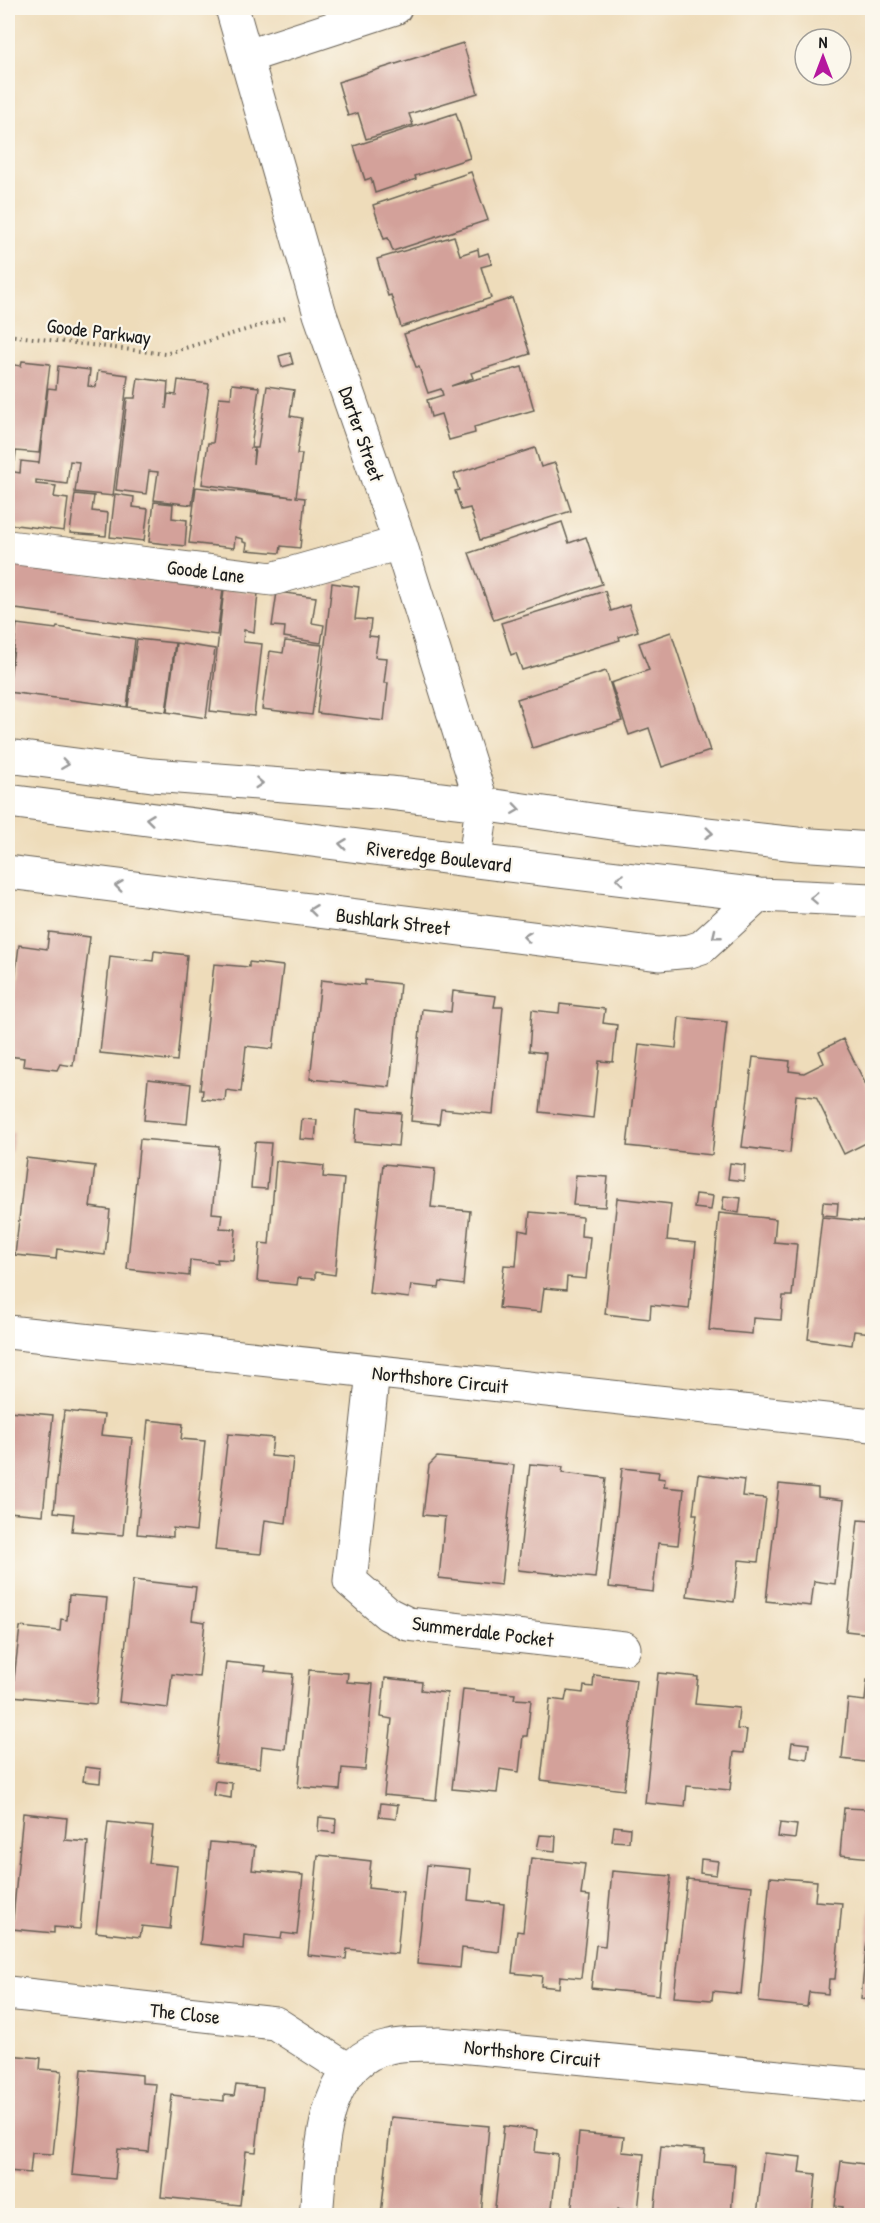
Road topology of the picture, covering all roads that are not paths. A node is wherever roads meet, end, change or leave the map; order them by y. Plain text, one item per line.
1 (232, 8) edge
2 (395, 8) edge
3 (248, 56) junction
4 (400, 543) junction
5 (8, 547) edge
6 (8, 756) edge
7 (8, 801) edge
8 (482, 804) junction
9 (873, 849) edge
10 (475, 861) junction
11 (8, 872) edge
12 (759, 895) junction
13 (873, 900) edge
14 (8, 1332) edge
15 (373, 1372) junction
16 (873, 1425) edge
17 (624, 1648) dead end
18 (8, 1993) edge
19 (350, 2071) junction
20 (873, 2086) edge
21 (316, 2216) edge

1 - 3 street, Darter Street
2 - 3 street
3 - 4 street, Darter Street
4 - 5 street, Goode Lane
4 - 8 street, Darter Street
6 -> 8 street
10 -> 7 street, Riveredge Boulevard
8 -> 9 street
8 - 10 street, Darter Street
12 -> 10 street, Riveredge Boulevard
12 -> 11 street, Bushlark Street
13 -> 12 street, Riveredge Boulevard
14 - 15 street, Northshore Circuit
15 - 16 street, Northshore Circuit
15 - 17 street, Summerdale Pocket
18 - 19 street, The Close
19 - 20 street, Northshore Circuit
19 - 21 street, Northshore Circuit

